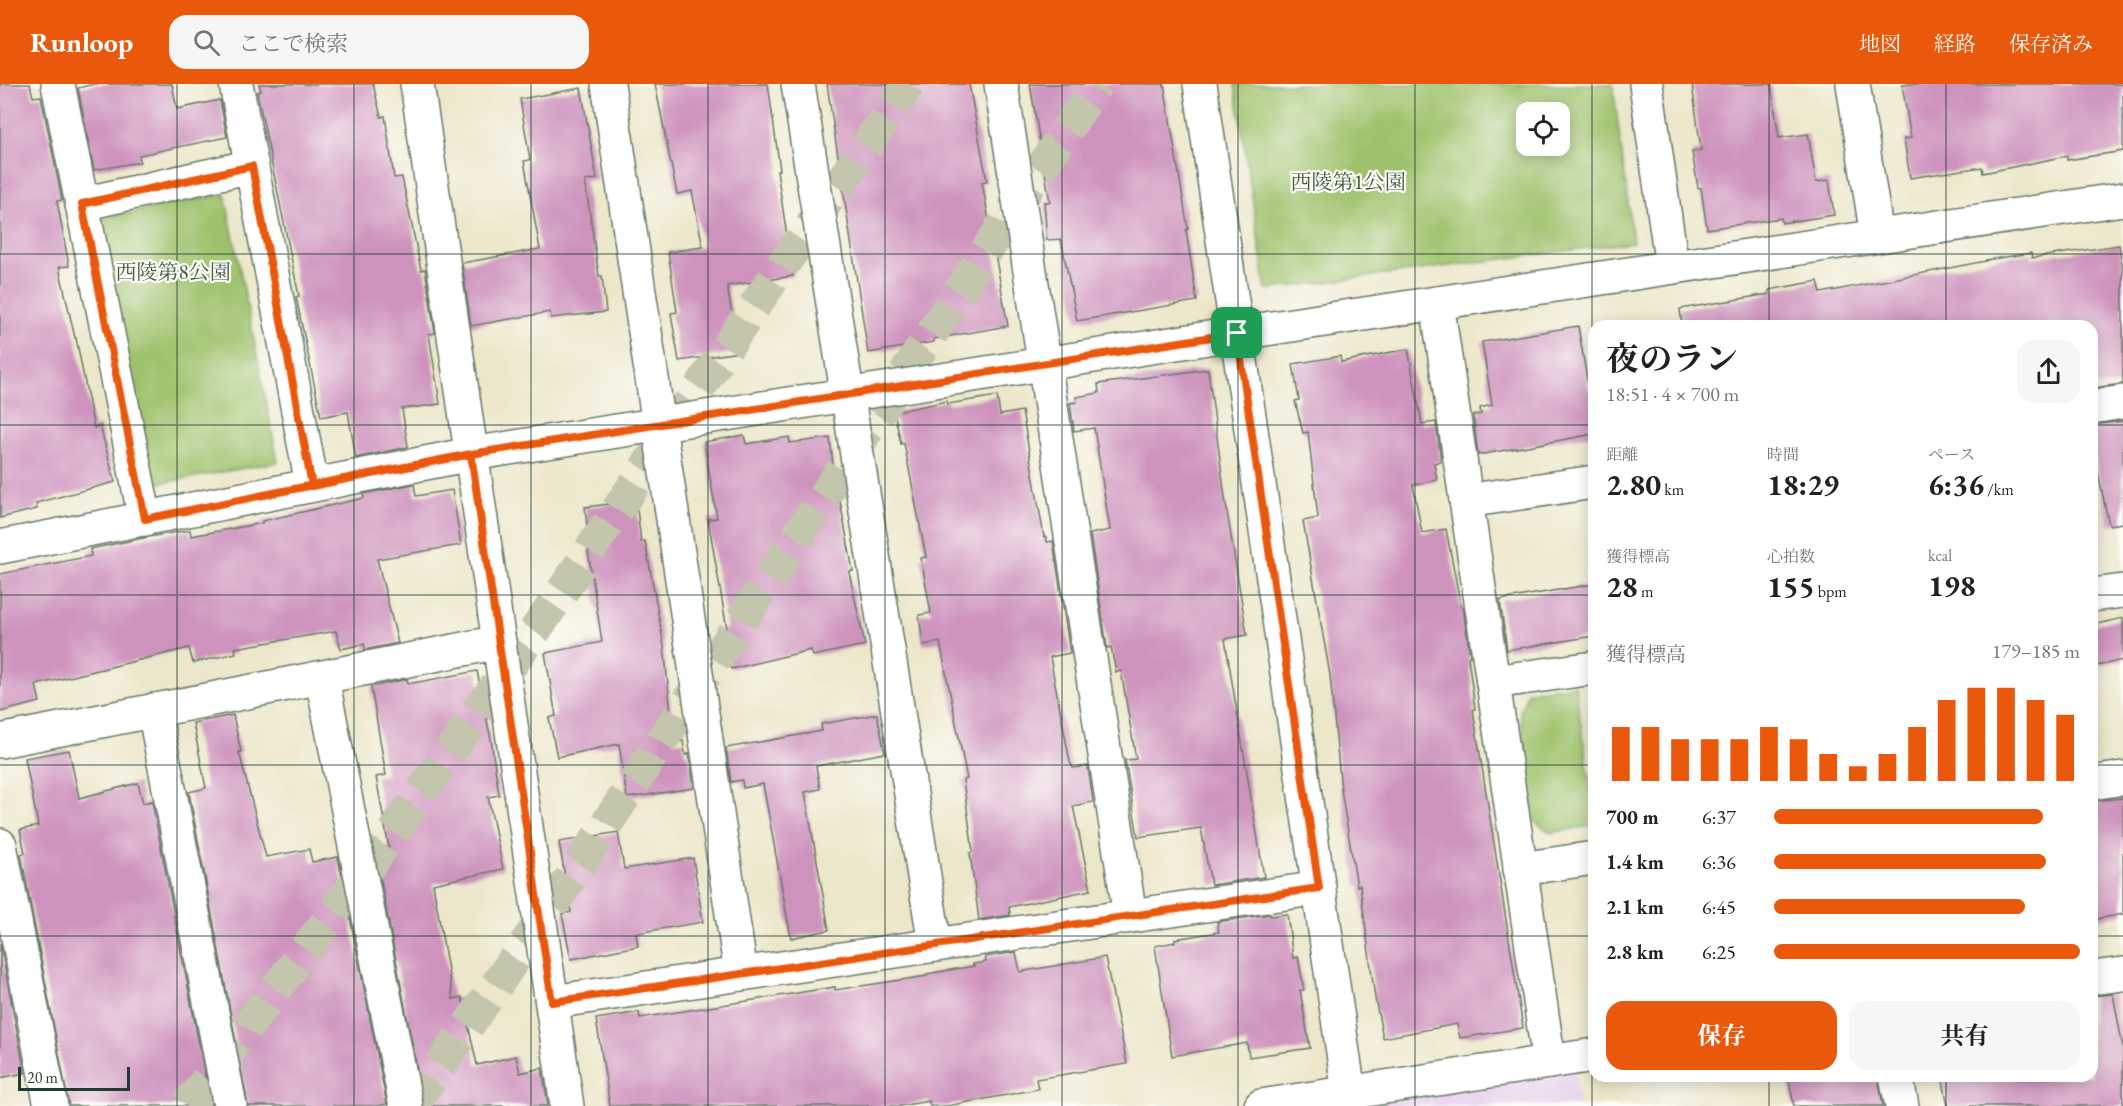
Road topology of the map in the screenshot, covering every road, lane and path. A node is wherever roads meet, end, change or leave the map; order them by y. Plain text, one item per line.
1 (58, 84) edge
2 (236, 84) edge
3 (417, 84) edge
4 (608, 84) edge
5 (798, 84) edge
6 (1001, 84) edge
7 (1200, 84) edge
8 (1646, 84) edge
9 (1853, 84) edge
10 (252, 166) junction
11 (2123, 199) edge
12 (82, 204) junction
13 (1877, 236) junction
14 (1671, 267) junction
15 (1437, 303) junction
16 (1237, 333) junction
17 (1044, 364) junction
18 (848, 395) junction
19 (2123, 402) edge
20 (2098, 406) edge
21 (659, 424) junction
22 (471, 454) junction
23 (1588, 483) edge
24 (312, 486) junction
25 (1466, 501) junction
26 (145, 519) junction
27 (0, 548) edge
28 (2123, 591) edge
29 (2098, 594) edge
30 (499, 642) junction
31 (1588, 669) edge
32 (322, 678) junction
33 (1493, 682) junction
34 (154, 710) junction
35 (0, 741) edge
36 (2123, 778) edge
37 (2098, 782) edge
38 (0, 844) edge
39 (1588, 859) edge
40 (1520, 869) junction
41 (1319, 888) junction
42 (1130, 916) junction
43 (9, 932) edge
44 (935, 945) junction
45 (741, 974) junction
46 (2123, 974) edge
47 (2098, 977) edge
48 (552, 1002) junction
49 (1588, 1056) edge
50 (1549, 1062) junction
51 (1897, 1082) edge
52 (1349, 1093) junction
53 (51, 1106) edge
54 (230, 1106) edge
55 (406, 1106) edge
56 (567, 1106) edge
57 (1261, 1106) edge
58 (1902, 1106) edge

1 - 12 street
2 - 10 street
3 - 22 street
4 - 21 street
5 - 18 street
6 - 17 street
7 - 16 street
8 - 14 street
9 - 13 street
10 - 12 street
10 - 24 street
11 - 13 street
12 - 26 street
13 - 14 street
14 - 15 street
15 - 16 street
15 - 25 street
16 - 17 street
16 - 41 street
17 - 18 street
17 - 42 street
18 - 21 street
18 - 44 street
19 - 20 street
21 - 22 street
21 - 45 street
22 - 24 street
22 - 30 street
23 - 25 street
24 - 26 street
25 - 33 street
26 - 27 street
28 - 29 street
30 - 32 street
30 - 48 street
31 - 33 street
32 - 34 street
32 - 55 street
33 - 40 street
34 - 35 street
34 - 54 street
36 - 37 street
38 - 43 street
39 - 40 street
40 - 50 street
41 - 42 street
41 - 52 street
42 - 44 street
43 - 53 street
44 - 45 street
45 - 48 street
46 - 47 street
48 - 56 street
49 - 50 street
50 - 52 street
51 - 58 street
52 - 57 street

